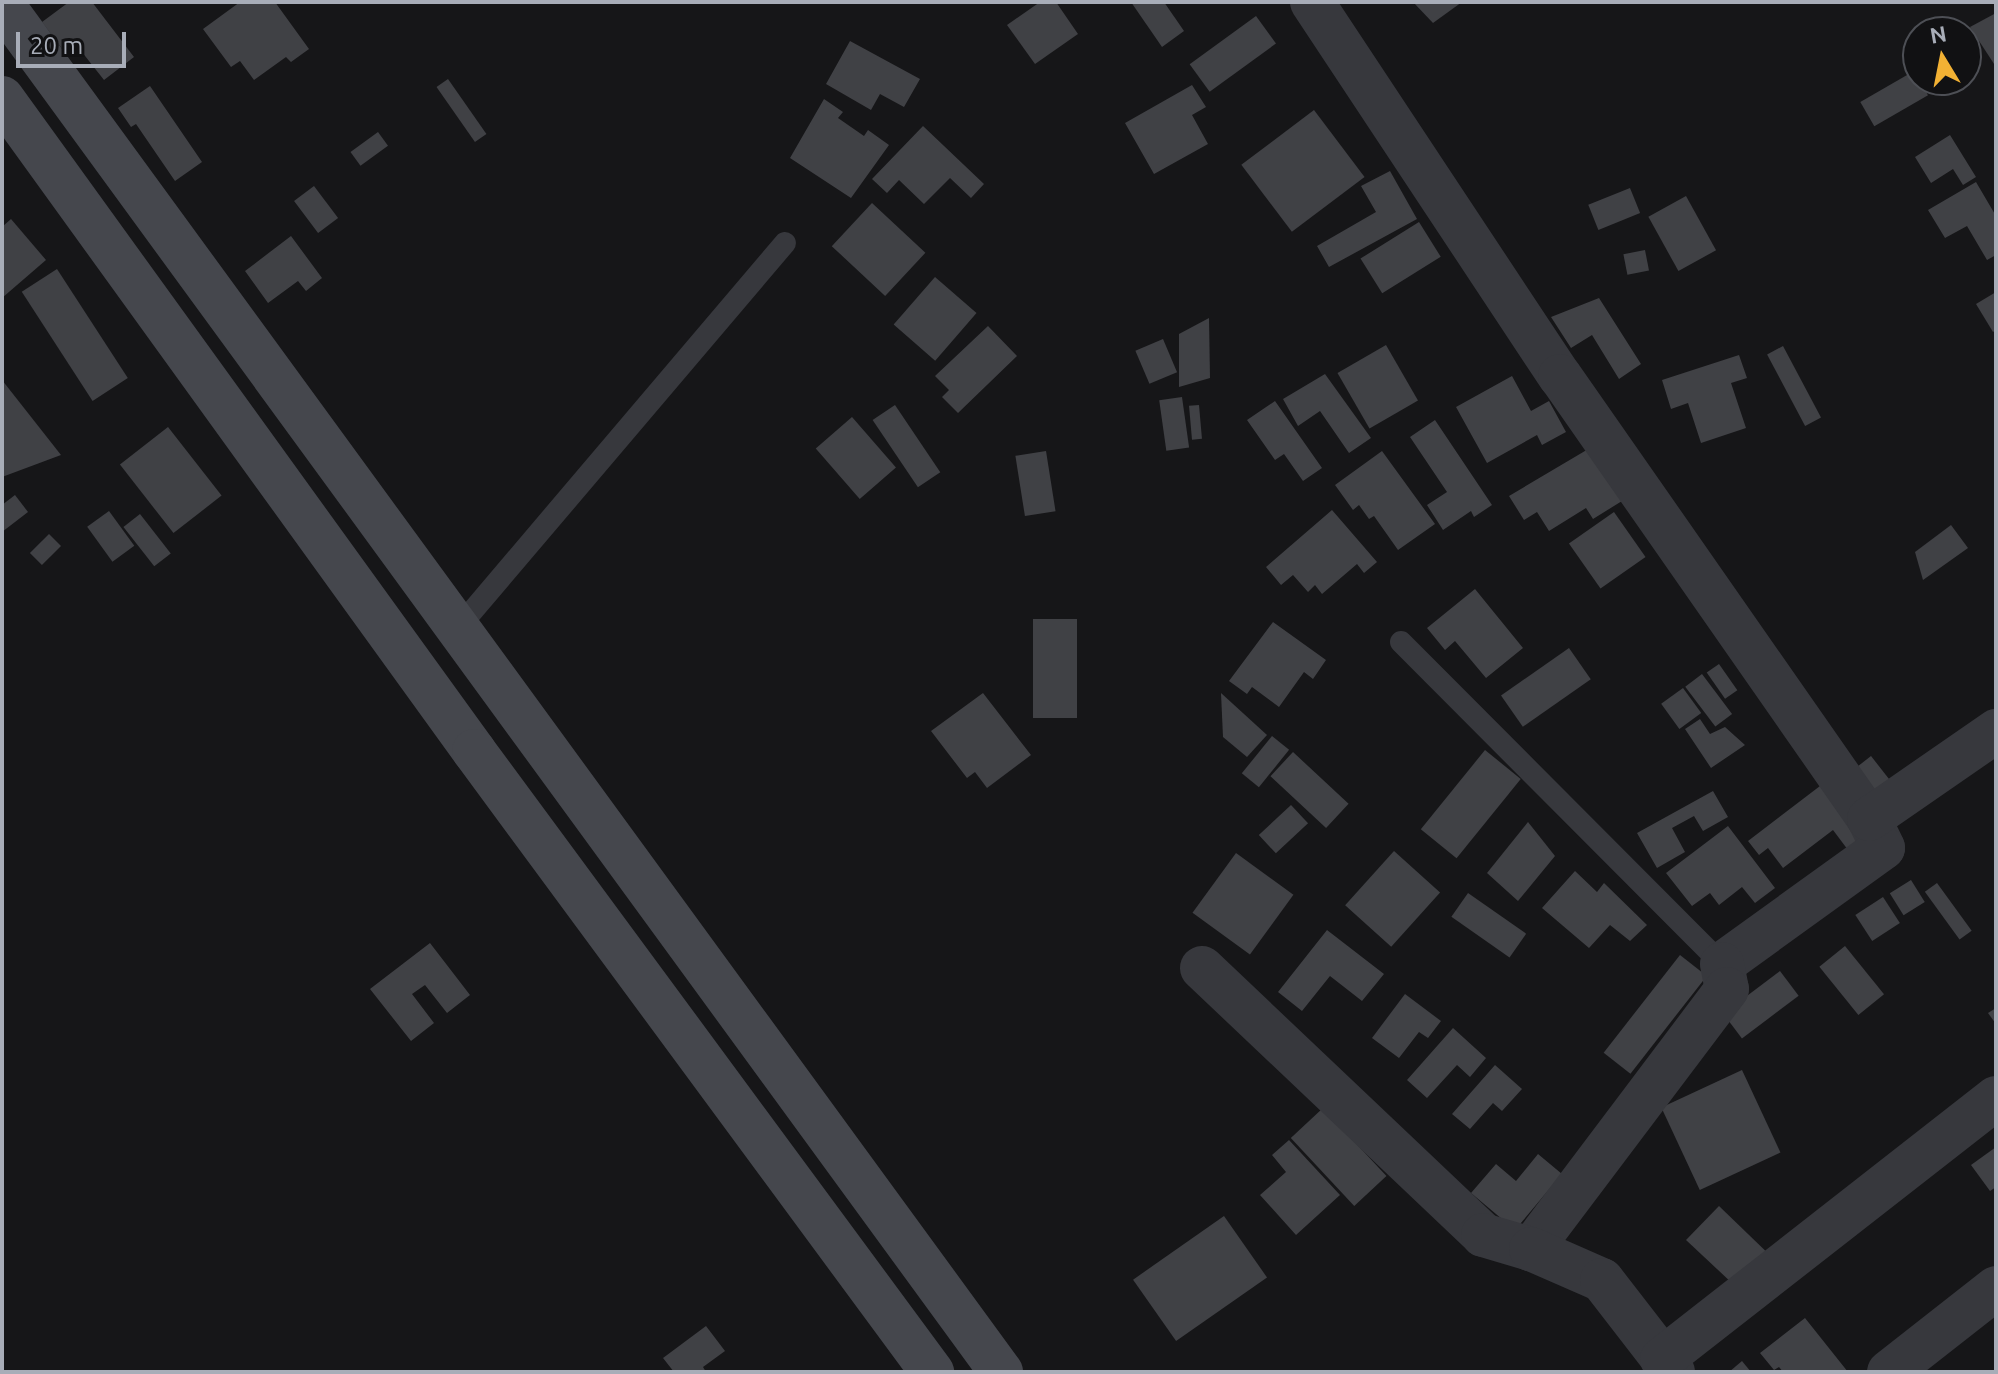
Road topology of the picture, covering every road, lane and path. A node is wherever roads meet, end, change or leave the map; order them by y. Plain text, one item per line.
1 (1312, 2) edge
2 (2, 4) edge
3 (2, 98) edge
4 (785, 243) dead end
5 (458, 628) junction
6 (1401, 642) dead end
7 (1996, 731) edge
8 (1869, 819) junction
9 (1722, 964) junction
10 (1202, 968) dead end
11 (1996, 1098) edge
12 (1531, 1249) junction
13 (1996, 1288) edge
14 (1667, 1365) edge
15 (932, 1372) edge
16 (1001, 1372) edge
17 (1889, 1372) edge

1 - 8 street
2 - 5 main road
3 - 15 main road
4 - 5 lane
5 - 16 main road
6 - 9 lane
7 - 8 street
8 - 9 street
9 - 12 street
10 - 12 street
11 - 14 street
12 - 14 street
13 - 17 street

